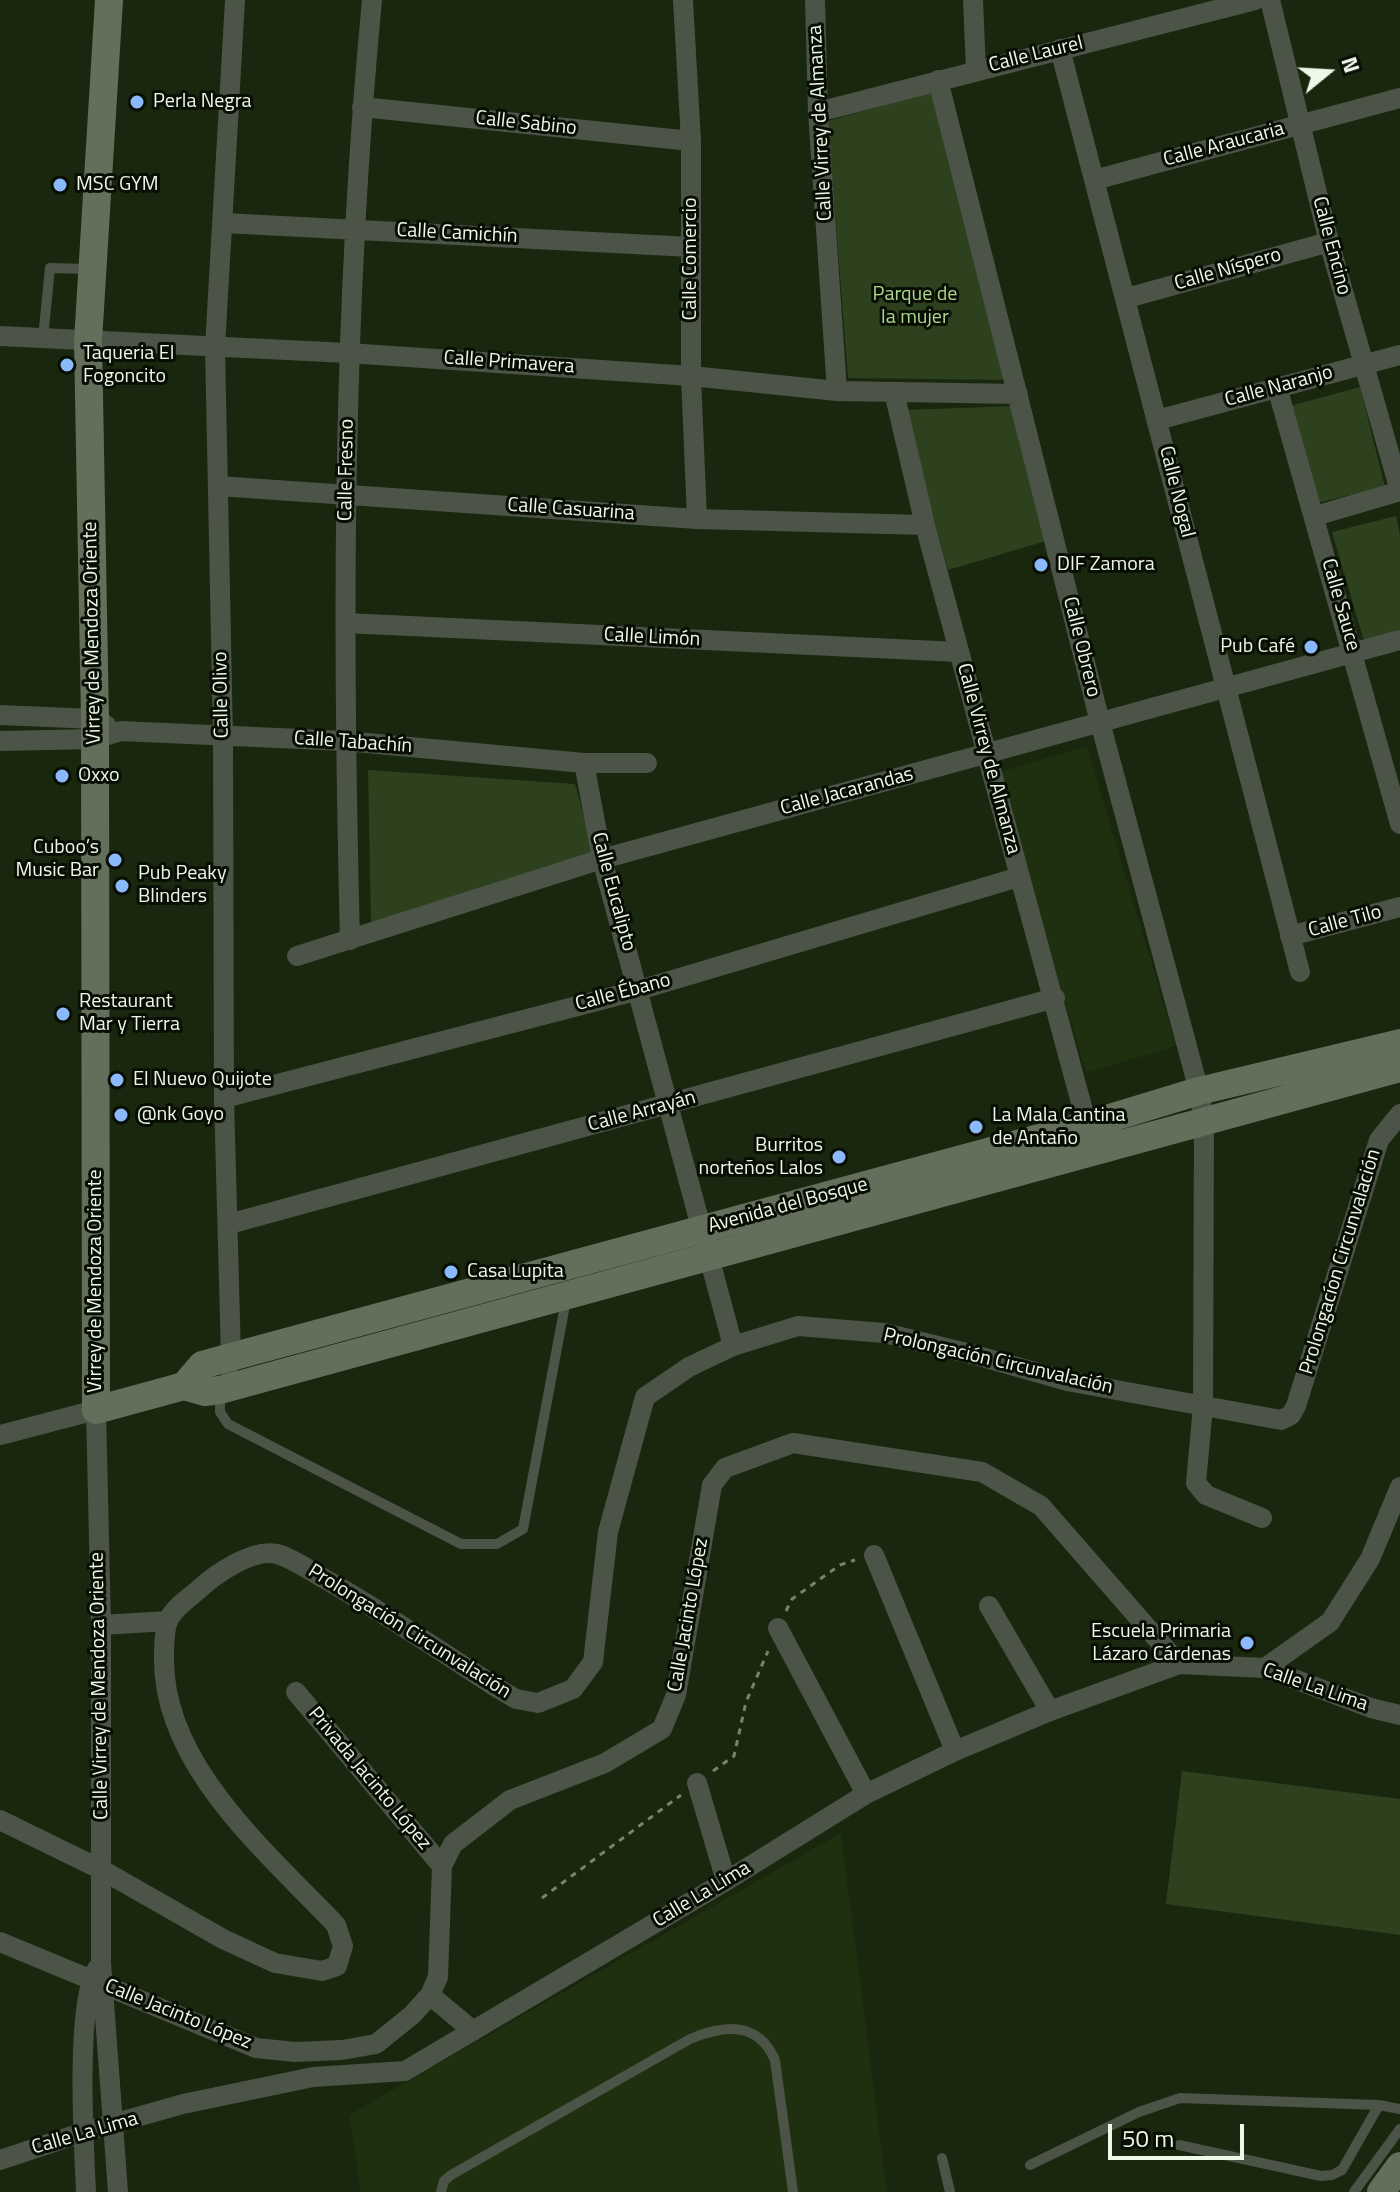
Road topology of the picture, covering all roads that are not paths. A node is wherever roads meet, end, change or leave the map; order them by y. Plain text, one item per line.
1 (109, 0) edge
2 (235, 0) edge
3 (372, 0) edge
4 (683, 0) edge
5 (815, 0) edge
6 (973, 0) edge
7 (1255, 0) edge
8 (1270, 0) edge
9 (1060, 49) junction
10 (976, 70) junction
11 (938, 80) junction
12 (1400, 98) edge
13 (362, 107) junction
14 (818, 112) junction
15 (1299, 124) junction
16 (691, 141) junction
17 (1094, 180) junction
18 (223, 223) junction
19 (355, 229) junction
20 (1329, 242) junction
21 (691, 247) junction
22 (93, 269) junction
23 (1127, 298) junction
24 (0, 336) edge
25 (43, 338) junction
26 (88, 341) junction
27 (215, 347) junction
28 (348, 353) junction
29 (1400, 355) edge
30 (1363, 365) junction
31 (691, 376) junction
32 (1277, 387) junction
33 (837, 391) junction
34 (894, 392) junction
35 (1018, 394) junction
36 (1157, 420) junction
37 (218, 486) junction
38 (1400, 491) edge
39 (346, 494) junction
40 (1315, 516) junction
41 (697, 519) junction
42 (925, 525) junction
43 (346, 623) junction
44 (1400, 640) edge
45 (959, 652) junction
46 (1354, 654) junction
47 (1226, 688) junction
48 (0, 715) edge
49 (1100, 722) junction
50 (103, 730) junction
51 (223, 736) junction
52 (0, 741) edge
53 (345, 741) junction
54 (986, 753) junction
55 (584, 763) junction
56 (647, 763) dead end
57 (1395, 779) edge
58 (1400, 824) edge
59 (602, 859) junction
60 (1019, 877) junction
61 (1400, 907) edge
62 (1290, 936) junction
63 (350, 940) junction
64 (297, 956) dead end
65 (1300, 972) dead end
66 (639, 990) junction
67 (1055, 998) junction
68 (1400, 1043) edge
69 (1400, 1068) edge
70 (1199, 1091) junction
71 (224, 1098) junction
72 (667, 1106) junction
73 (1400, 1114) edge
74 (1204, 1121) junction
75 (1087, 1125) junction
76 (229, 1224) junction
77 (705, 1242) junction
78 (569, 1265) junction
79 (567, 1295) junction
80 (733, 1346) junction
81 (231, 1357) junction
82 (184, 1386) junction
83 (220, 1390) junction
84 (1203, 1406) junction
85 (96, 1410) junction
86 (1291, 1415) joint
87 (0, 1435) edge
88 (1400, 1487) edge
89 (1262, 1518) dead end
90 (874, 1555) road end
91 (989, 1606) dead end
92 (168, 1621) junction
93 (101, 1625) junction
94 (778, 1628) road end
95 (1179, 1664) junction
96 (1265, 1668) junction
97 (296, 1692) dead end
98 (1050, 1711) junction
99 (1400, 1715) edge
100 (955, 1751) junction
101 (697, 1783) road end
102 (866, 1794) junction
103 (0, 1820) edge
104 (442, 1866) junction
105 (102, 1870) junction
106 (726, 1881) junction
107 (0, 1942) edge
108 (98, 1975) junction
109 (430, 1995) junction
110 (473, 2031) junction
111 (1379, 2105) junction
112 (1400, 2109) edge
113 (112, 2125) junction
114 (1400, 2129) edge
115 (84, 2132) junction
116 (1179, 2145) dead end
117 (942, 2158) dead end
118 (0, 2160) edge
119 (1030, 2165) dead end
120 (1400, 2166) edge
121 (86, 2192) edge
122 (118, 2192) edge
123 (441, 2192) edge
124 (793, 2192) edge
125 (950, 2192) edge
126 (1354, 2192) edge
127 (1381, 2192) edge

1 - 22 street, Virrey de Mendoza Oriente
2 - 18 street, Calle Olivo
3 - 13 street, Calle Fresno
4 - 16 street, Calle Comercio
5 - 14 street, Calle Virrey de Almanza
6 - 10 street
7 - 9 street, Calle Laurel
8 - 15 street, Calle Encino
9 - 10 street, Calle Laurel
9 - 17 street, Calle Nogal
10 - 11 street, Calle Laurel
11 - 14 street, Calle Laurel
11 - 35 street, Calle Obrero
12 - 15 street, Calle Araucaria
13 - 16 street, Calle Sabino
13 - 19 street, Calle Fresno
14 - 33 street, Calle Virrey de Almanza
15 - 17 street, Calle Araucaria
15 - 20 street, Calle Encino
16 - 21 street, Calle Comercio
17 - 23 street, Calle Nogal
18 - 19 street, Calle Camichín
18 - 27 street, Calle Olivo
19 - 21 street, Calle Camichín
19 - 28 street, Calle Fresno
20 - 23 street, Calle Níspero
20 - 30 street, Calle Encino
21 - 31 street, Calle Comercio
22 - 25 lane
22 - 26 street, Virrey de Mendoza Oriente
23 - 36 street, Calle Nogal
24 - 25 street, Calle Primavera
25 - 26 street, Calle Primavera
26 - 27 street, Calle Primavera
26 - 50 street, Virrey de Mendoza Oriente
27 - 28 street, Calle Primavera
27 - 37 street, Calle Olivo
28 - 31 street, Calle Primavera
28 - 39 street, Calle Fresno
29 - 30 street, Calle Naranjo
30 - 32 street, Calle Naranjo
30 - 38 street, Calle Encino
31 - 33 street, Calle Primavera
31 - 41 street, Calle Comercio
32 - 36 street, Calle Naranjo
32 - 40 street, Calle Sauce
33 - 34 street, Calle Primavera
34 - 35 street, Calle Primavera
34 - 42 street, Calle Virrey de Almanza
35 - 49 street, Calle Obrero
36 - 47 street, Calle Nogal
37 - 39 street, Calle Casuarina
37 - 51 street, Calle Olivo
38 - 40 street
39 - 41 street, Calle Casuarina
39 - 43 street, Calle Fresno
40 - 46 street, Calle Sauce
41 - 42 street, Calle Casuarina
42 - 45 street, Calle Virrey de Almanza
43 - 45 street, Calle Limón
43 - 53 street, Calle Fresno
44 - 46 street, Calle Jacarandas
45 - 54 street, Calle Virrey de Almanza
46 - 47 street, Calle Jacarandas
46 - 57 street, Calle Sauce
47 - 49 street, Calle Jacarandas
47 - 62 street, Calle Nogal
48 - 50 street
49 - 54 street, Calle Jacarandas
49 - 70 street, Calle Obrero
50 - 51 street, Calle Tabachín
50 - 52 street
50 - 85 street, Virrey de Mendoza Oriente
51 - 53 street, Calle Tabachín
51 - 71 street, Calle Olivo
53 - 55 street, Calle Tabachín
53 - 63 street, Calle Fresno
54 - 59 street, Calle Jacarandas
54 - 60 street, Calle Virrey de Almanza
55 - 56 street, Calle Tabachín
55 - 59 street, Calle Eucalipto
57 - 58 street, Calle Sauce
59 - 63 street, Calle Jacarandas
59 - 66 street, Calle Eucalipto
60 - 66 street, Calle Ébano
60 - 67 street, Calle Virrey de Almanza
61 - 62 street, Calle Tilo
62 - 65 street, Calle Nogal
63 - 64 street, Calle Jacarandas
66 - 71 street, Calle Ébano
66 - 72 street, Calle Eucalipto
67 - 72 street, Calle Arrayán
67 - 75 street, Calle Virrey de Almanza
68 - 70 street, Avenida del Bosque
69 - 74 street, Avenida del Bosque
70 - 74 street, Calle Obrero
70 - 75 street, Avenida del Bosque
71 - 76 street, Calle Olivo
72 - 76 street, Calle Arrayán
72 - 77 street, Calle Eucalipto
73 - 86 street, Prolongacíon Circunvalación
74 - 77 street, Avenida del Bosque
74 - 84 street, Calle Obrero
75 - 77 street, Avenida del Bosque
76 - 81 street, Calle Olivo
77 - 78 street, Avenida del Bosque
77 - 79 street, Avenida del Bosque
77 - 80 street, Calle Eucalipto
78 - 79 lane
78 - 81 street, Avenida del Bosque
79 - 83 street, Avenida del Bosque
79 - 83 lane
80 - 84 street, Prolongación Circunvalación
80 - 92 street, Prolongación Circunvalación
81 - 82 street, Avenida del Bosque
81 - 83 street, Calle Olivo
82 - 83 street, Avenida del Bosque
82 - 85 street, Avenida del Bosque
84 - 86 street, Prolongación Circunvalación
84 - 89 street, Calle Obrero
85 - 87 street, Avenida del Bosque
85 - 93 street, Calle Virrey de Mendoza Oriente
88 - 96 street
90 - 100 street
91 - 98 street
92 - 93 street
92 - 105 street
93 - 105 street, Calle Virrey de Mendoza Oriente
94 - 102 street
95 - 96 street, Calle La Lima
95 - 98 street, Calle La Lima
95 - 104 street, Calle Jacinto López
96 - 99 street, Calle La Lima
97 - 104 street, Privada Jacinto López
98 - 100 street, Calle La Lima
100 - 102 street, Calle La Lima
101 - 106 street
102 - 106 street, Calle La Lima
103 - 105 street
104 - 109 street
105 - 108 street, Calle Virrey de Mendoza Oriente
106 - 110 street, Calle La Lima
107 - 108 street, Calle Jacinto López
108 - 109 street, Calle Jacinto López
108 - 113 street, Calle Virrey de Mendoza Oriente
108 - 115 street, Calle Virrey de Mendoza Oriente
109 - 110 street
110 - 113 street, Calle La Lima
111 - 112 lane
111 - 116 lane
111 - 119 lane
113 - 115 street, Calle La Lima
113 - 122 street, Calle Virrey de Mendoza Oriente
114 - 126 lane
115 - 118 street, Calle La Lima
115 - 121 street, Calle Virrey de Mendoza Oriente
117 - 125 lane
120 - 127 street
123 - 124 lane

